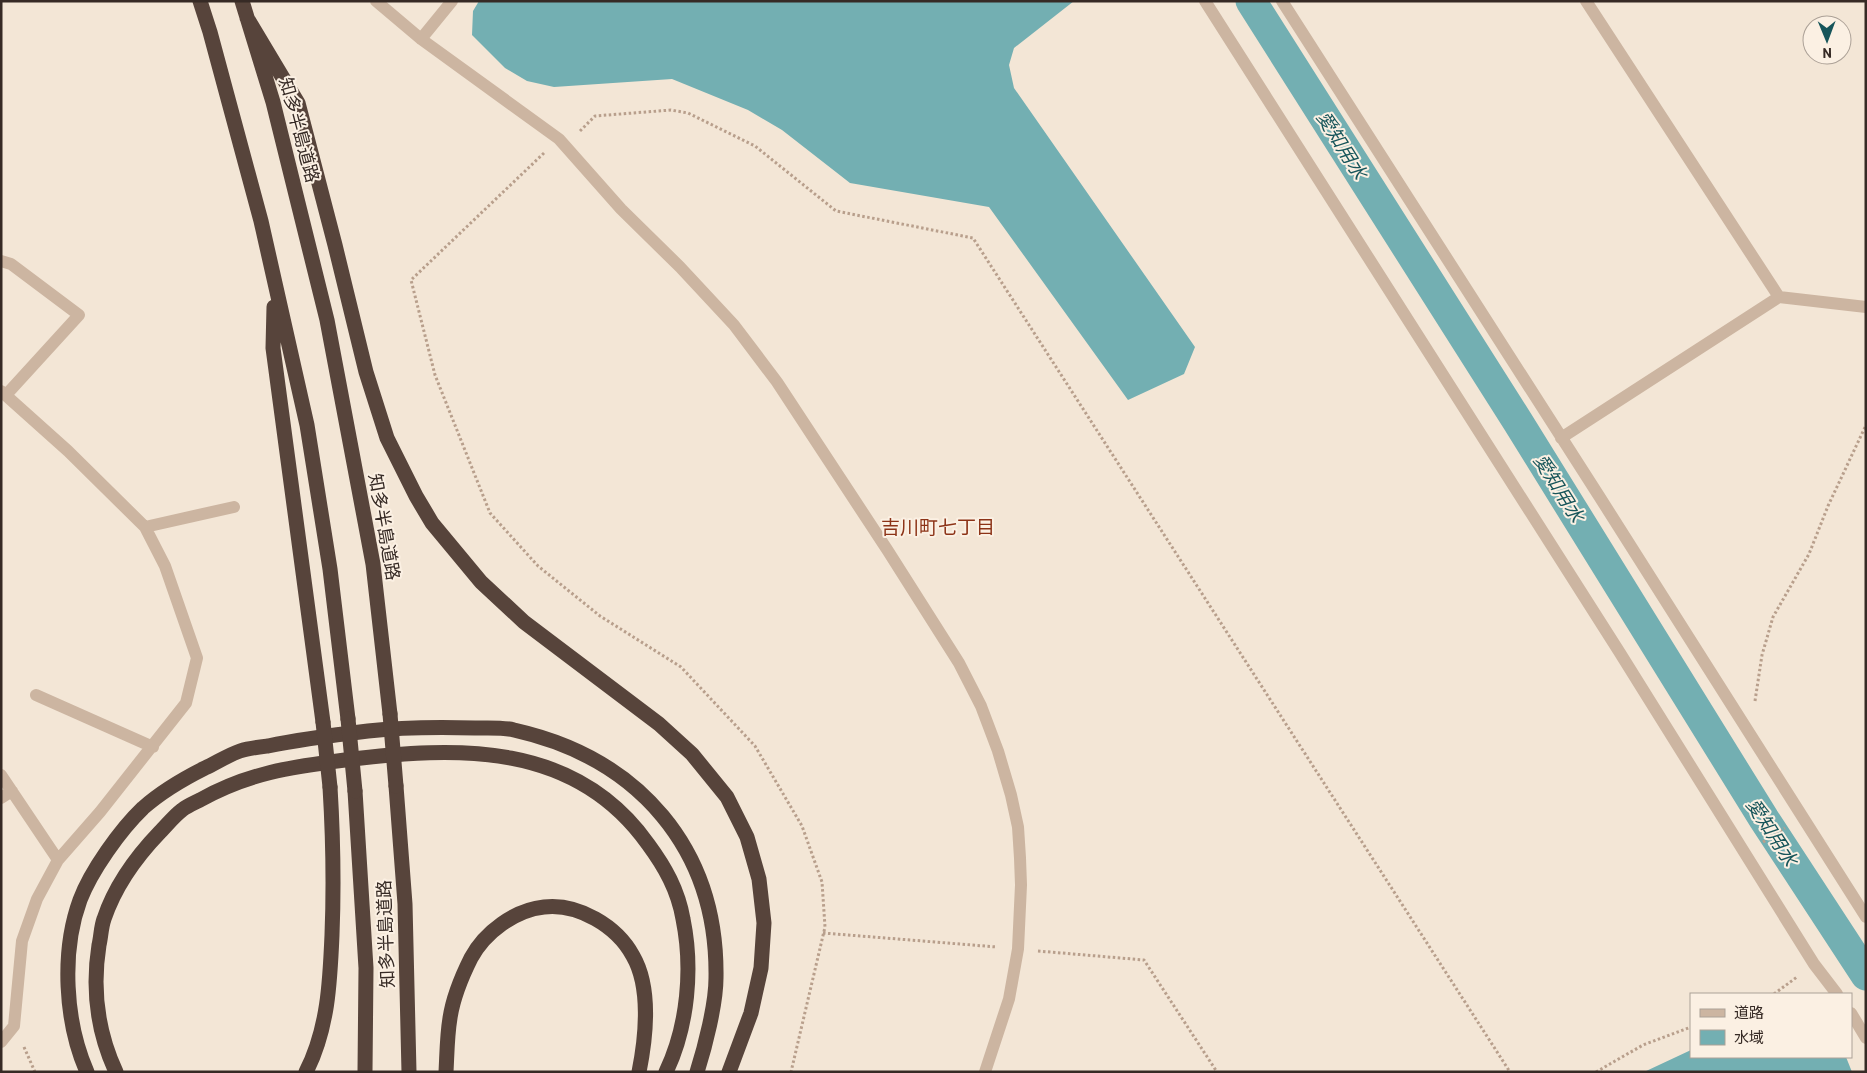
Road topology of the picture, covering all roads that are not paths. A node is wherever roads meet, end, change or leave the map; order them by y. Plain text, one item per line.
1 (200, 1) edge
2 (242, 1) edge
3 (376, 1) edge
4 (452, 1) edge
5 (1205, 1) edge
6 (1282, 1) edge
7 (1586, 1) edge
8 (248, 18) junction
9 (421, 39) junction
10 (1, 261) edge
11 (275, 288) junction
12 (1779, 297) junction
13 (1866, 307) edge
14 (4, 393) edge
15 (1561, 438) junction
16 (234, 507) dead end
17 (145, 527) junction
18 (36, 696) dead end
19 (153, 747) junction
20 (1, 775) edge
21 (6, 794) edge
22 (58, 860) junction
23 (1866, 917) edge
24 (1836, 993) edge
25 (1852, 1014) edge
26 (1866, 1038) edge
27 (1, 1042) edge
28 (87, 1072) edge
29 (116, 1072) edge
30 (306, 1072) edge
31 (365, 1072) edge
32 (409, 1072) edge
33 (446, 1072) edge
34 (640, 1072) edge
35 (666, 1072) edge
36 (697, 1072) edge
37 (728, 1072) edge
38 (984, 1072) edge

1 - 11 highway, 知多半島道路
2 - 8 highway, 知多半島道路
3 - 9 street
4 - 9 street
5 - 24 street
6 - 15 street
7 - 12 street
8 - 32 highway, 知多半島道路, bridge
8 - 37 highway
9 - 38 street
10 - 14 street
11 - 30 highway, bridge
11 - 31 highway, 知多半島道路, bridge
12 - 13 street
12 - 15 street
14 - 17 street
15 - 23 street
16 - 17 street
17 - 19 street
18 - 19 street
19 - 22 street
20 - 21 street
21 - 22 street
22 - 27 street
25 - 26 street
28 - 36 highway
29 - 35 highway
33 - 34 highway

